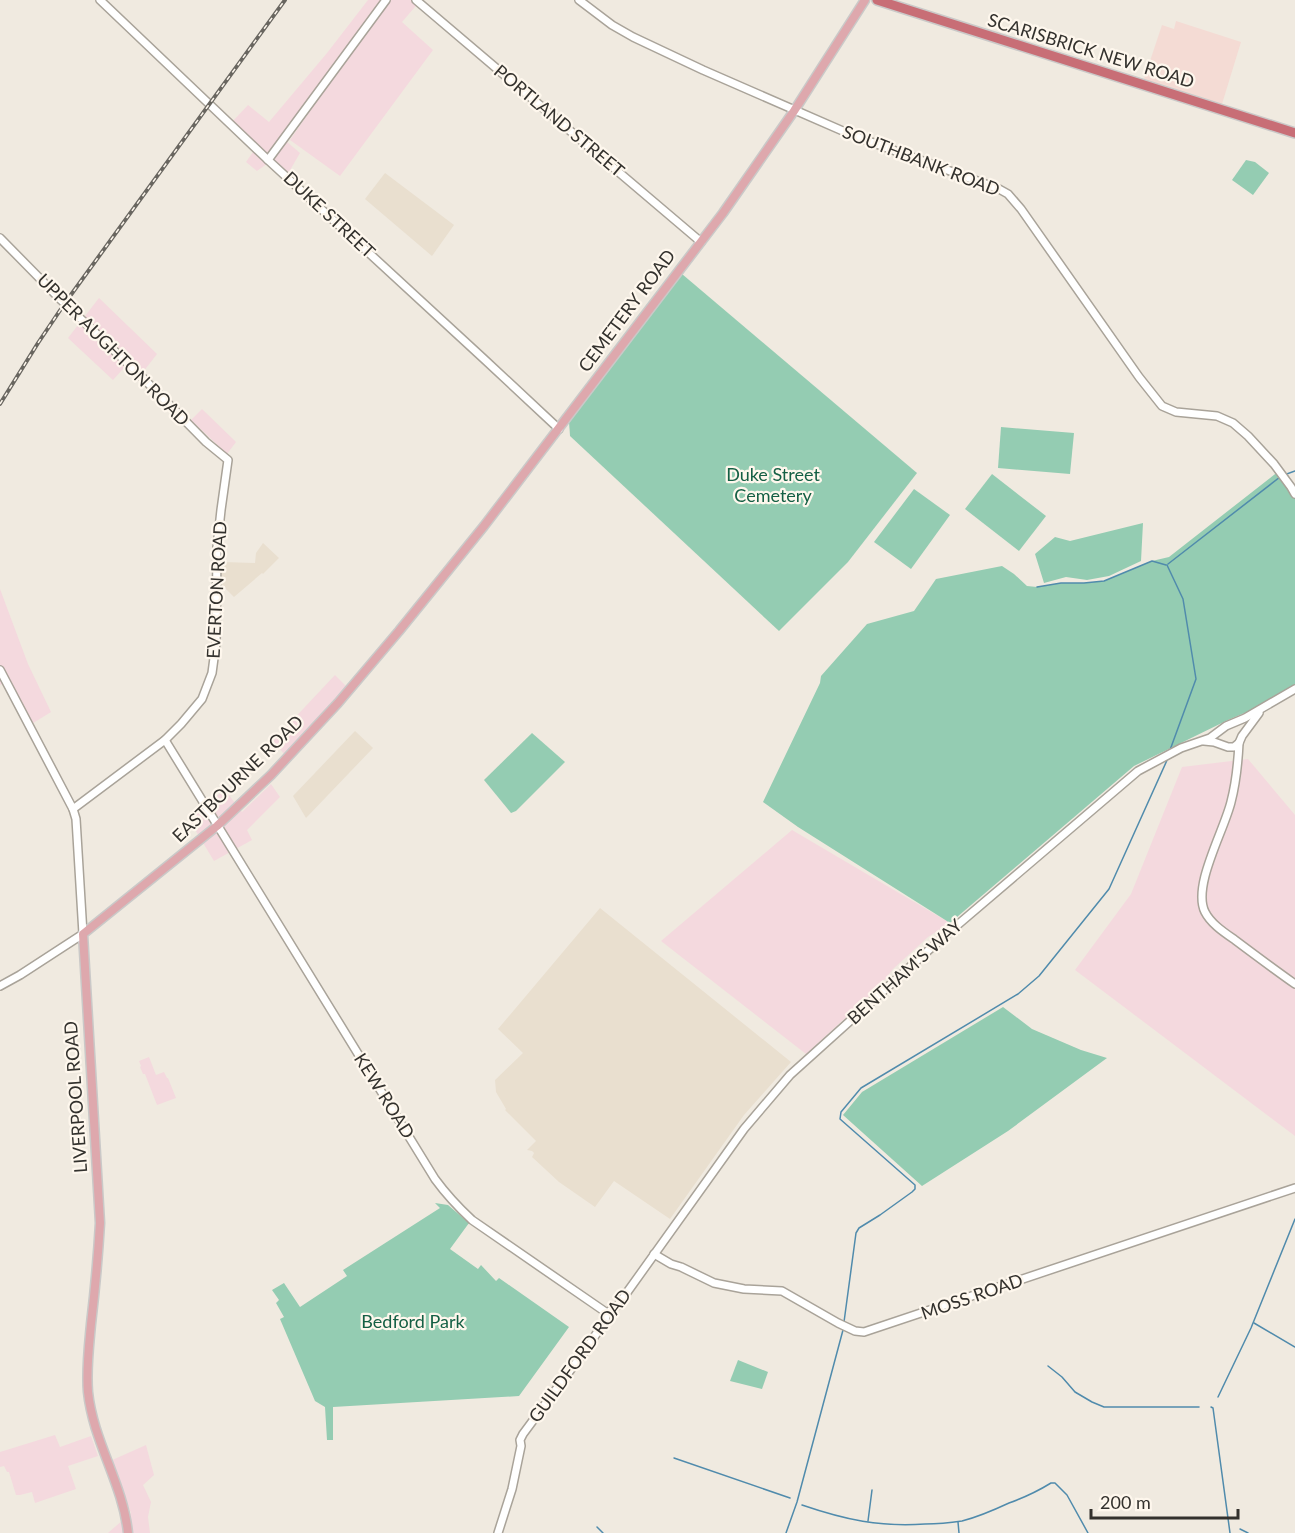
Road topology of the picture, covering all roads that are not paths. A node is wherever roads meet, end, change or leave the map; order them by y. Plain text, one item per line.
1 (100, 0) edge
2 (386, 0) edge
3 (416, 0) edge
4 (579, 0) edge
5 (865, 0) edge
6 (877, 0) edge
7 (794, 111) junction
8 (1295, 133) edge
9 (268, 160) junction
10 (0, 238) edge
11 (701, 242) junction
12 (559, 429) junction
13 (228, 460) joint
14 (1295, 494) edge
15 (399, 630) joint
16 (0, 670) edge
17 (1295, 689) edge
18 (1267, 705) junction
19 (1230, 725) junction
20 (1221, 731) junction
21 (165, 740) junction
22 (1241, 740) junction
23 (1204, 741) junction
24 (1226, 746) junction
25 (1237, 766) junction
26 (73, 809) junction
27 (218, 826) junction
28 (83, 934) junction
29 (1295, 984) edge
30 (0, 986) edge
31 (1295, 1188) edge
32 (654, 1254) junction
33 (607, 1313) junction
34 (128, 1533) edge
35 (498, 1533) edge

1 - 9 street, DUKE STREET
2 - 9 street
3 - 11 street, PORTLAND STREET
4 - 7 street, SOUTHBANK ROAD
5 - 7 main road, CEMETERY ROAD
6 - 8 highway, SCARISBRICK NEW ROAD
7 - 11 main road, CEMETERY ROAD
7 - 14 street, SOUTHBANK ROAD
9 - 12 street, DUKE STREET
10 - 13 street, UPPER AUGHTON ROAD
11 - 12 main road, CEMETERY ROAD
12 - 15 main road, CEMETERY ROAD
13 - 21 street, EVERTON ROAD
15 - 27 main road, EASTBOURNE ROAD
16 - 26 street, LIVERPOOL ROAD
17 - 18 street
18 - 19 street
18 - 22 street
19 - 20 street
19 - 22 street
20 - 23 street, BENTHAM'S WAY
20 - 24 street
21 - 26 street, EVERTON ROAD
21 - 27 street, KEW ROAD
22 - 24 street
22 - 25 street
23 - 24 street, BENTHAM'S WAY
23 - 32 street, BENTHAM'S WAY
24 - 25 street
25 - 29 street
26 - 28 street, LIVERPOOL ROAD
27 - 28 main road, EASTBOURNE ROAD
27 - 33 street, KEW ROAD
28 - 30 street
28 - 34 main road, LIVERPOOL ROAD
31 - 32 street, MOSS ROAD
32 - 33 street, GUILDFORD ROAD
33 - 35 street, GUILDFORD ROAD

